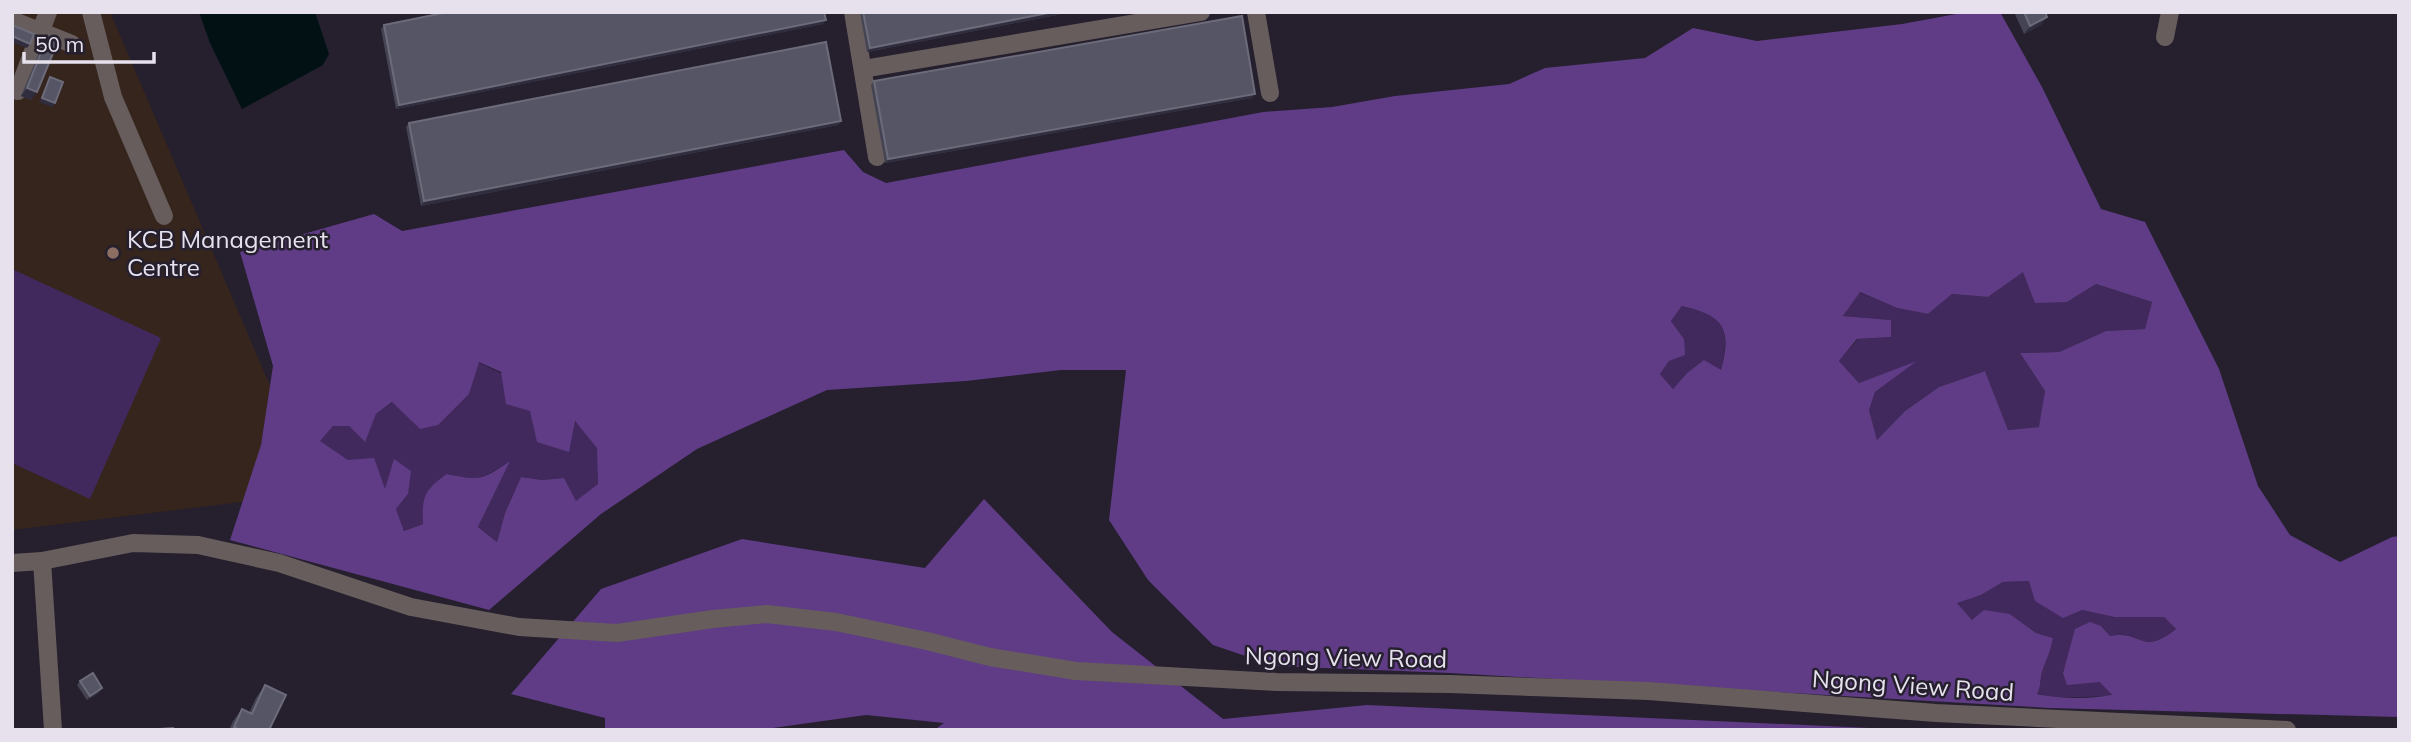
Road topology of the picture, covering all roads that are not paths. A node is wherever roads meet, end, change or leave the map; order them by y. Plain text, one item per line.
1 (48, 12) edge
2 (91, 12) edge
3 (853, 12) edge
4 (1201, 12) edge
5 (1256, 12) edge
6 (2170, 12) edge
7 (17, 22) dead end
8 (41, 31) junction
9 (2165, 37) dead end
10 (72, 44) dead end
11 (863, 69) junction
12 (18, 91) dead end
13 (1270, 93) dead end
14 (877, 157) dead end
15 (163, 216) dead end
16 (42, 561) junction
17 (12, 563) edge
18 (53, 730) edge
19 (2287, 730) edge

1 - 8 street
2 - 15 street
3 - 11 street
4 - 11 street
5 - 13 street
6 - 9 street
7 - 8 street
8 - 10 street
8 - 12 street
11 - 14 street
16 - 17 street, Ngong View Road
16 - 18 street
16 - 19 street, Ngong View Road

